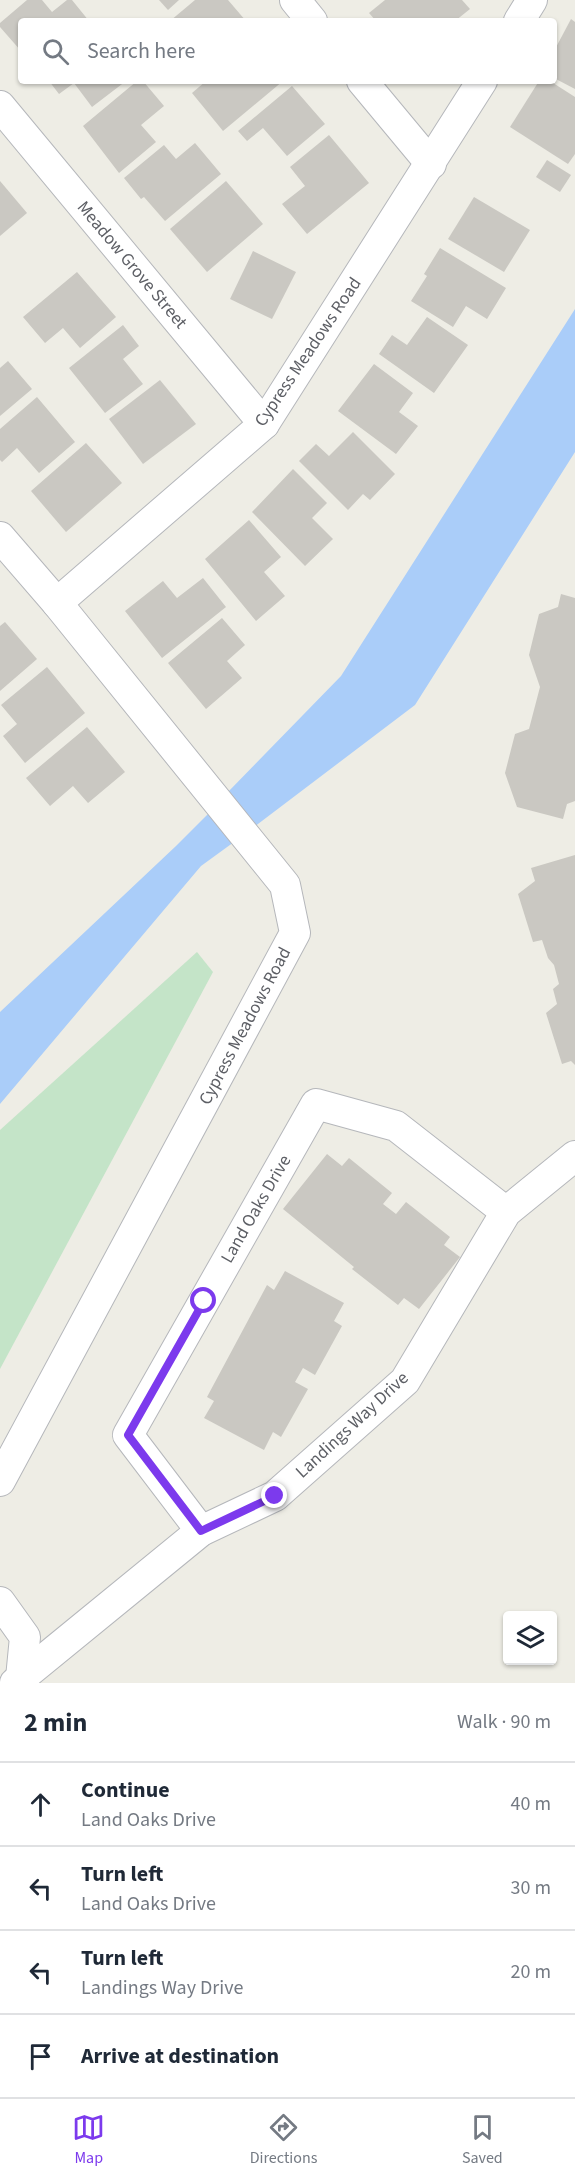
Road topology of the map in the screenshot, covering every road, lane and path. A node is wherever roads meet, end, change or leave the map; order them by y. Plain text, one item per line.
1 (295, 0) edge
2 (532, 0) edge
3 (310, 18) edge
4 (521, 18) edge
5 (364, 84) edge
6 (480, 84) edge
7 (0, 106) edge
8 (431, 164) junction
9 (264, 424) junction
10 (0, 537) edge
11 (57, 603) junction
12 (575, 1156) edge
13 (506, 1212) junction
14 (0, 1481) edge
15 (201, 1531) junction
16 (0, 1602) edge
17 (18, 1681) edge

1 - 3 street
2 - 4 street
5 - 8 street
6 - 8 street, Cypress Meadows Road
7 - 9 street, Meadow Grove Street
8 - 9 street, Cypress Meadows Road
9 - 11 street, Cypress Meadows Road
10 - 11 street, Cypress Meadows Road
11 - 14 street, Cypress Meadows Road
12 - 13 street, Landings Way Drive
13 - 15 street, Landings Way Drive
13 - 15 street, Land Oaks Drive
15 - 17 street, Landings Way Drive
16 - 17 street

